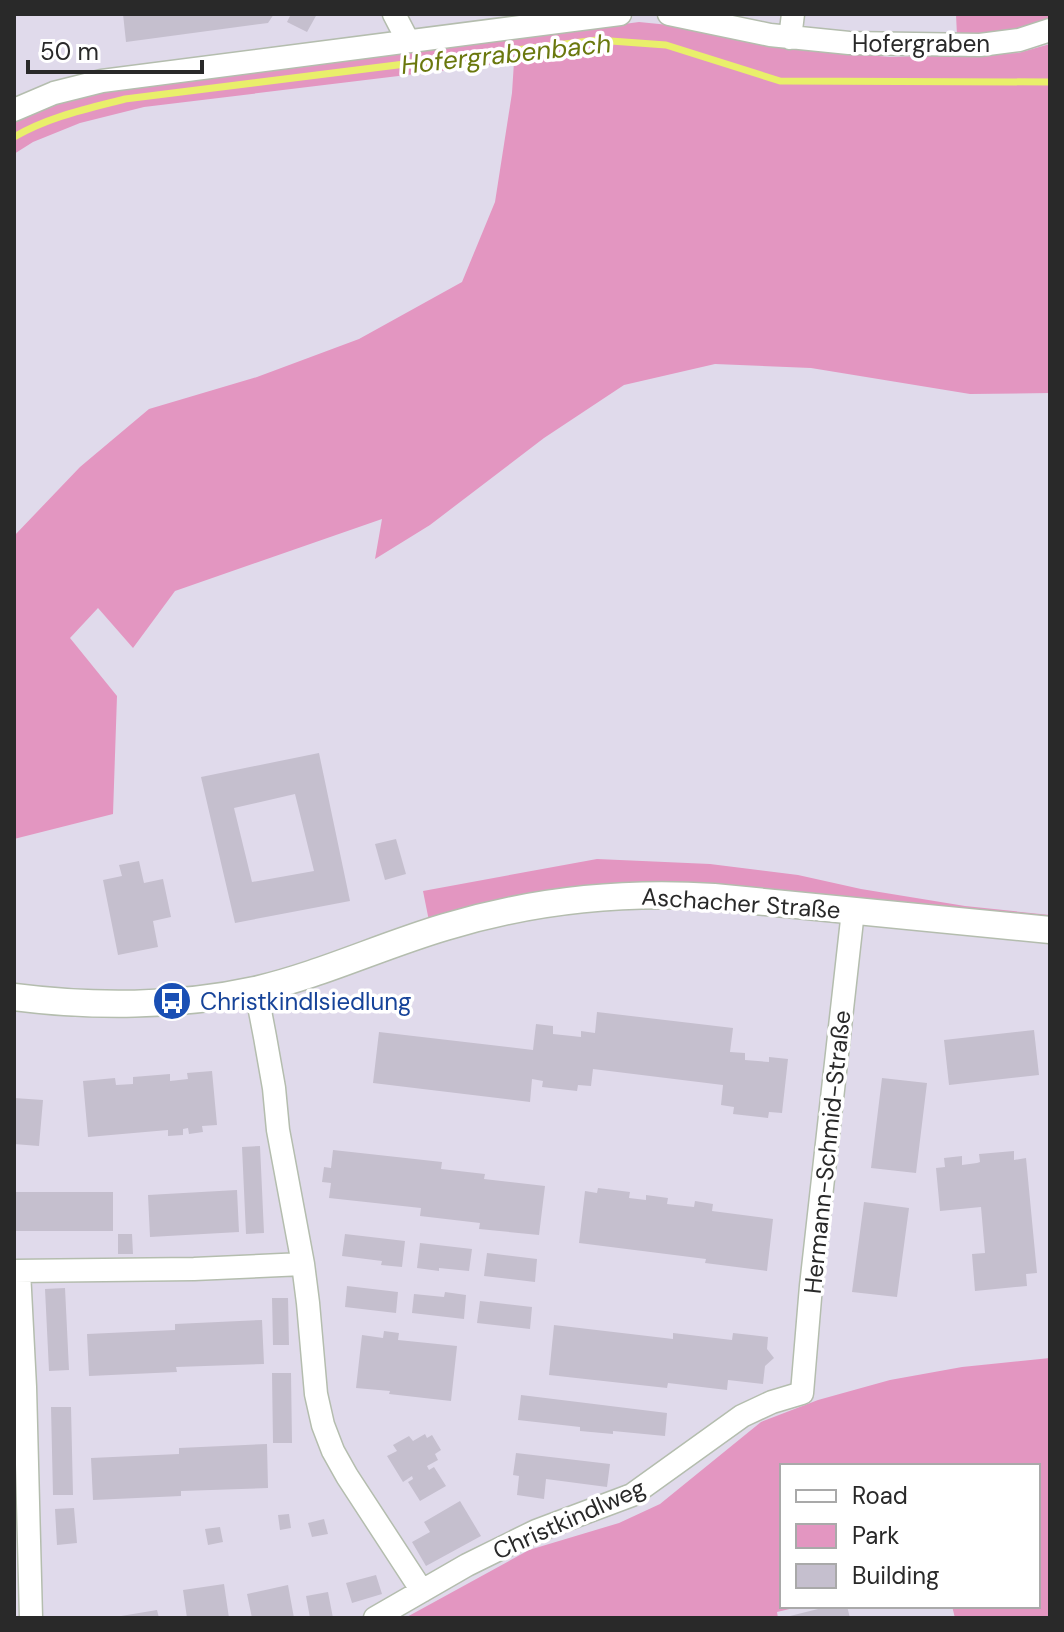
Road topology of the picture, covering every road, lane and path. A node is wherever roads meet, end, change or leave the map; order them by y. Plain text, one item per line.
1 (394, 14) edge
2 (620, 14) edge
3 (669, 14) edge
4 (793, 14) edge
5 (1050, 30) edge
6 (790, 38) junction
7 (408, 41) junction
8 (14, 110) edge
9 (853, 911) junction
10 (1050, 930) edge
11 (256, 990) junction
12 (14, 997) edge
13 (303, 1264) junction
14 (17, 1271) edge
15 (20, 1387) edge
16 (802, 1393) joint
17 (422, 1591) junction
18 (31, 1618) edge
19 (375, 1618) edge

1 - 7 street
2 - 7 street
3 - 6 street, Hofergraben
4 - 6 street
5 - 6 street, Hofergraben
7 - 8 street
9 - 10 street, Aschacher Straße
9 - 11 street, Aschacher Straße
9 - 16 street, Hermann-Schmid-Straße
11 - 12 street, Aschacher Straße
11 - 13 street
13 - 14 street
13 - 17 street
14 - 15 street
15 - 18 street
16 - 17 street, Christkindlweg
17 - 19 street, Christkindlweg

